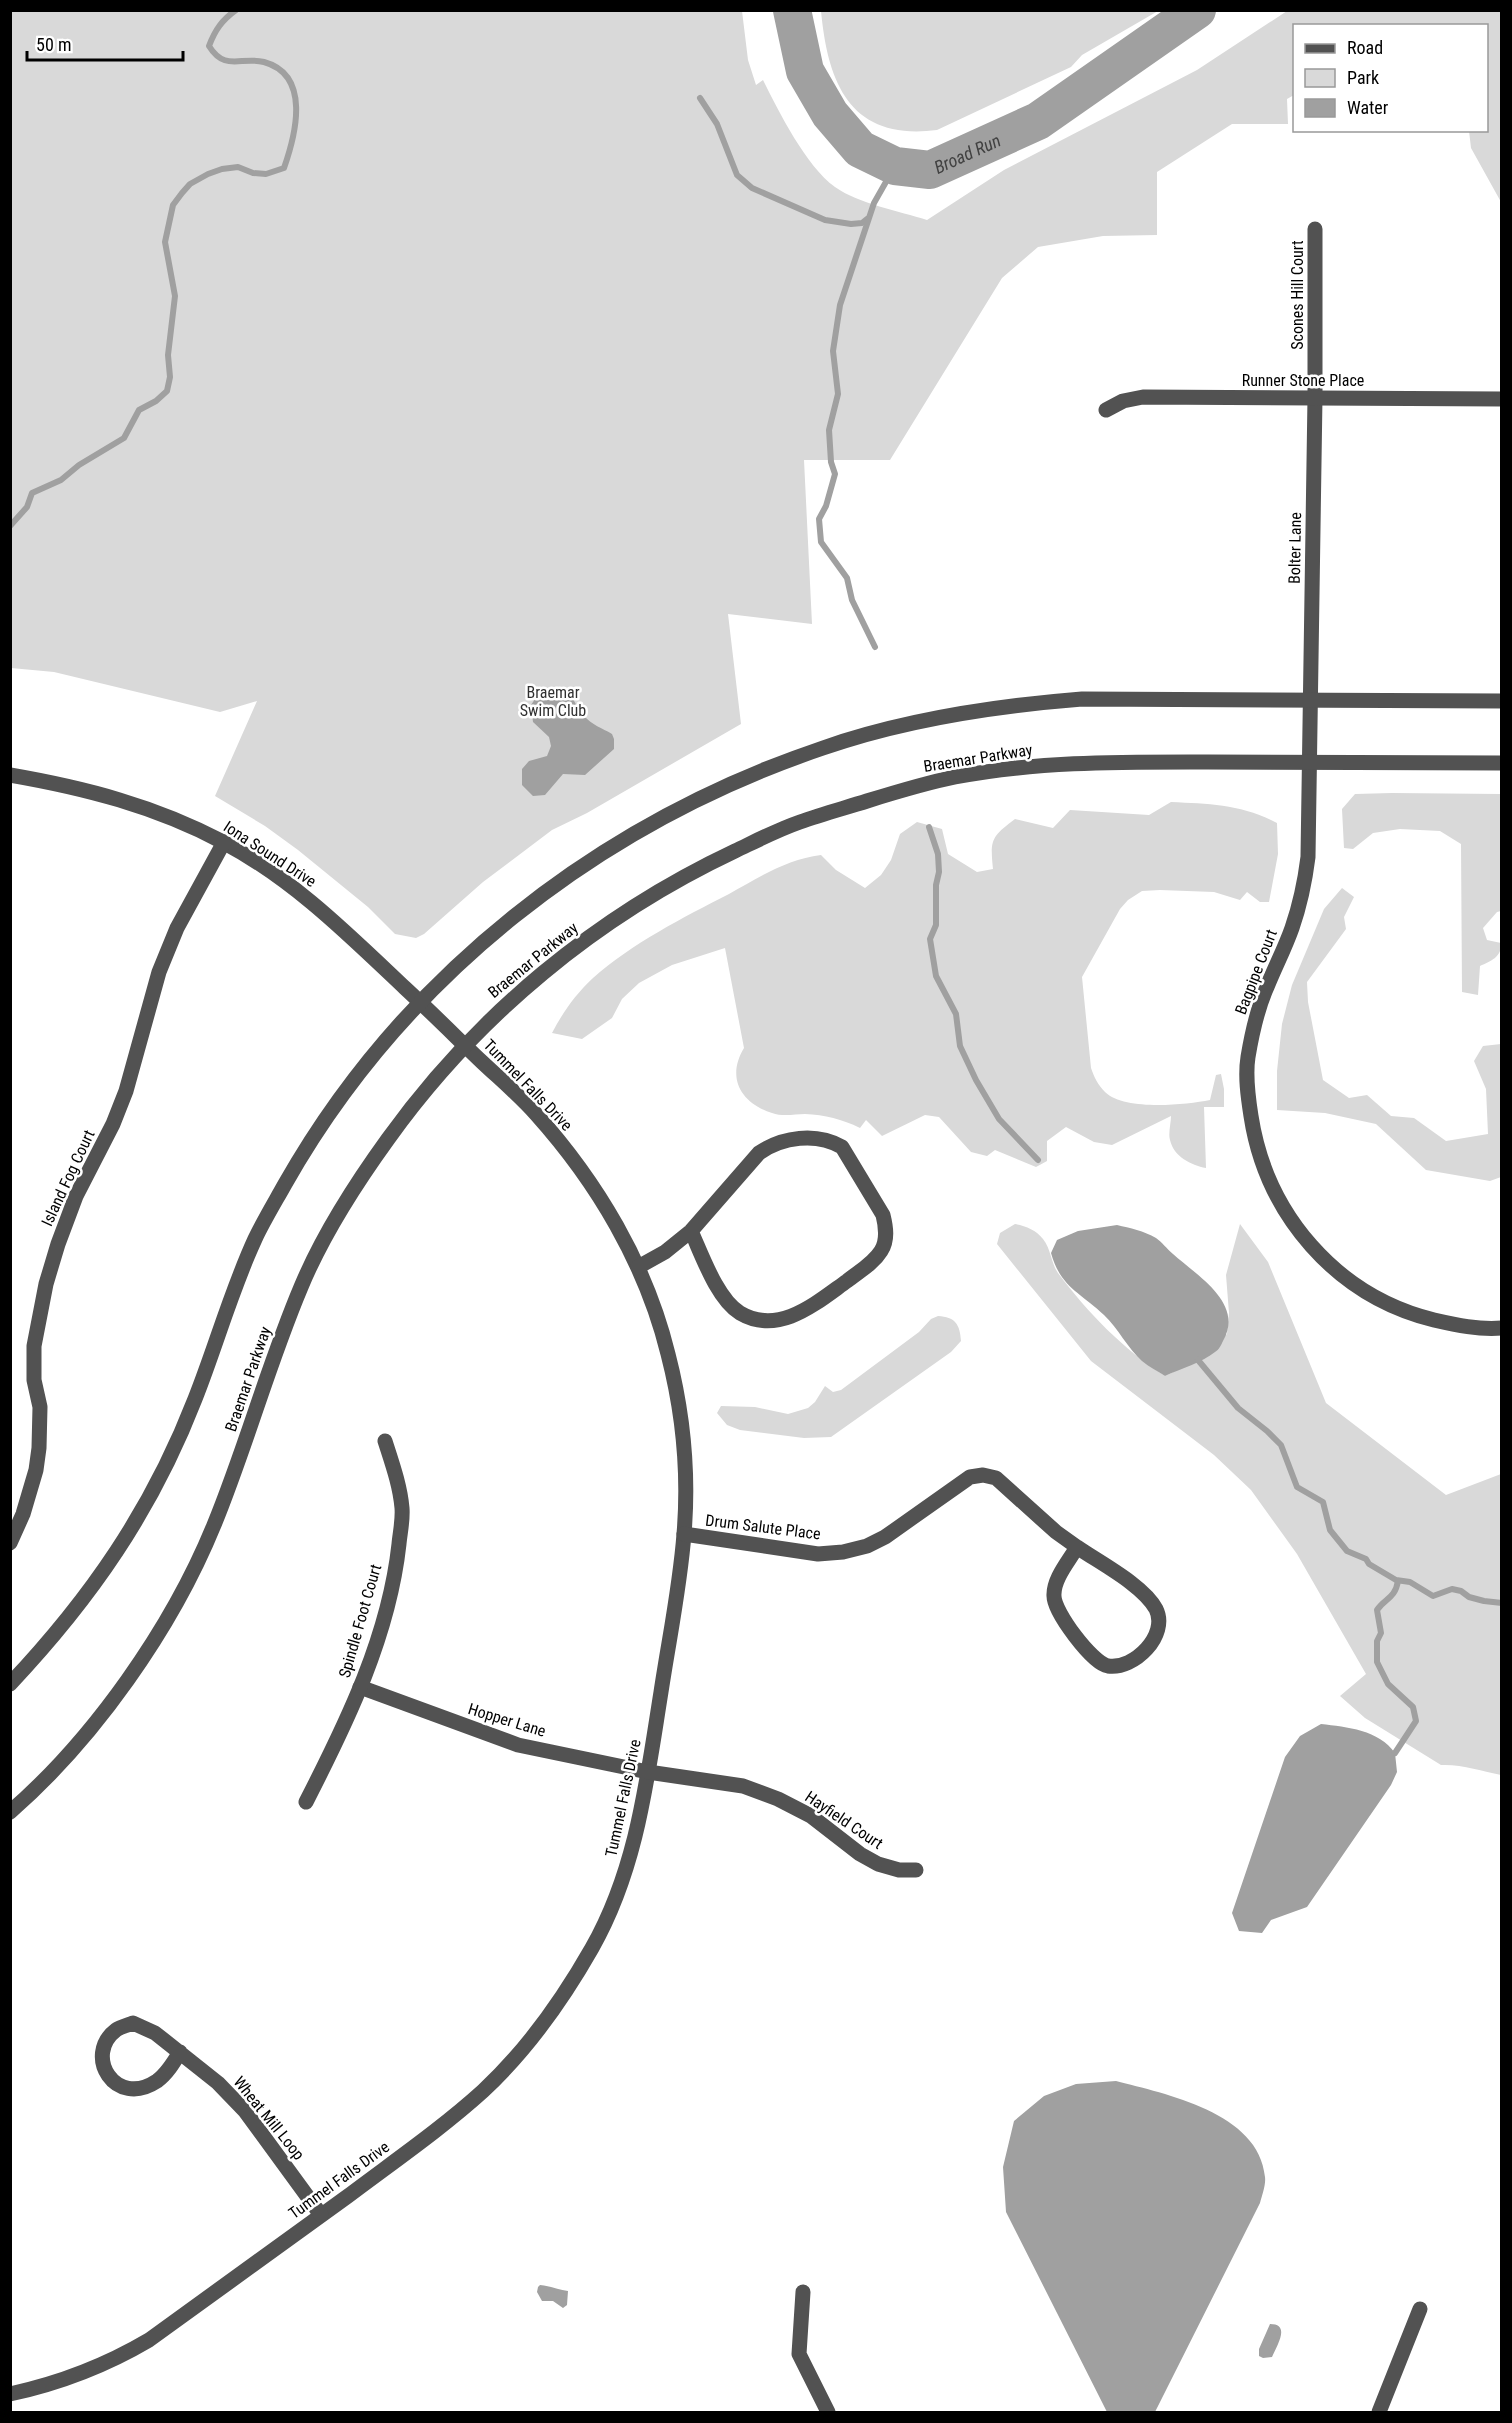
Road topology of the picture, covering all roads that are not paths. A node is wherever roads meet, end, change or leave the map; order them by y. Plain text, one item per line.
1 (1316, 229) dead end
2 (1315, 398) junction
3 (1502, 399) edge
4 (1106, 410) dead end
5 (1311, 700) junction
6 (1502, 701) edge
7 (1311, 762) junction
8 (1502, 763) edge
9 (10, 775) edge
10 (224, 842) junction
11 (420, 1002) junction
12 (464, 1045) junction
13 (691, 1231) junction
14 (638, 1267) junction
15 (1502, 1328) edge
16 (385, 1441) dead end
17 (684, 1534) junction
18 (10, 1543) edge
19 (1077, 1547) junction
20 (10, 1684) edge
21 (360, 1688) junction
22 (648, 1772) junction
23 (306, 1802) dead end
24 (10, 1812) edge
25 (916, 1870) dead end
26 (180, 2052) junction
27 (321, 2215) junction
28 (804, 2292) dead end
29 (1420, 2308) dead end
30 (10, 2394) edge
31 (828, 2412) edge
32 (1379, 2412) edge

1 - 2 street, Scones Hill Court
2 - 3 street, Runner Stone Place
2 - 4 street, Runner Stone Place
2 - 5 street, Bolter Lane
5 - 6 street
5 - 7 street, Bagpipe Court
5 - 11 street
7 - 8 street, Braemar Parkway
7 - 12 street, Braemar Parkway
7 - 15 street, Bagpipe Court
9 - 10 street, Iona Sound Drive
10 - 11 street, Iona Sound Drive
10 - 18 street, Island Fog Court
11 - 12 street, Iona Sound Drive
11 - 20 street
12 - 14 street, Tummel Falls Drive
12 - 24 street, Braemar Parkway
13 - 13 street
13 - 14 street
14 - 17 street, Tummel Falls Drive
16 - 21 street, Spindle Foot Court
17 - 19 street, Drum Salute Place
17 - 22 street, Tummel Falls Drive
19 - 19 street, Drum Salute Place
21 - 22 street, Hopper Lane
21 - 23 street, Spindle Foot Court
22 - 25 street, Hayfield Court
22 - 27 street, Tummel Falls Drive
26 - 26 street, Wheat Mill Loop
26 - 27 street, Wheat Mill Loop
27 - 30 street, Tummel Falls Drive
28 - 31 street
29 - 32 street

